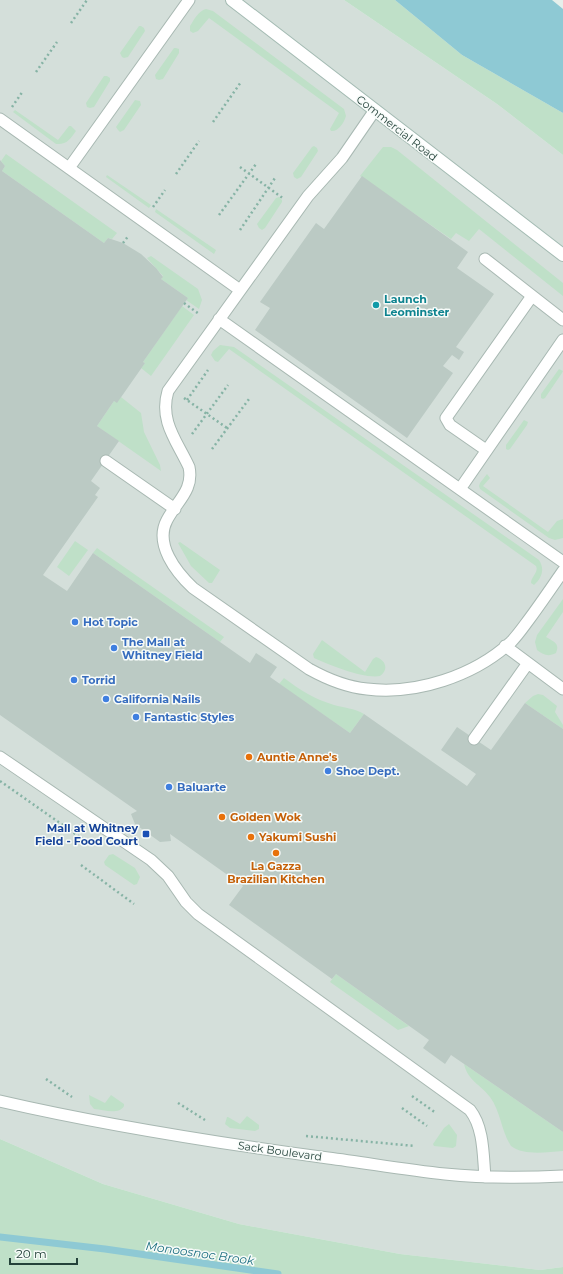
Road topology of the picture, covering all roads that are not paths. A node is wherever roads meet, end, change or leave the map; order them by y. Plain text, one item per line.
1 (189, 0) edge
2 (232, 0) edge
3 (375, 110) junction
4 (0, 119) edge
5 (69, 168) junction
6 (563, 255) edge
7 (485, 259) dead end
8 (240, 290) junction
9 (532, 296) junction
10 (219, 319) junction
11 (563, 320) edge
12 (563, 340) edge
13 (486, 450) junction
14 (106, 461) dead end
15 (460, 489) junction
16 (175, 509) junction
17 (563, 562) edge
18 (563, 571) edge
19 (505, 646) junction
20 (528, 663) junction
21 (563, 689) edge
22 (474, 739) dead end
23 (0, 757) edge
24 (0, 1101) edge
25 (563, 1176) edge
26 (485, 1177) junction

1 - 5 lane
2 - 3 street, Commercial Road
3 - 6 street, Commercial Road
3 - 8 lane
4 - 5 lane
5 - 8 lane
7 - 9 lane
8 - 10 lane
9 - 11 lane
9 - 13 lane
10 - 15 lane
10 - 16 lane
12 - 13 lane
13 - 15 lane
14 - 16 lane
15 - 17 lane
16 - 19 lane
18 - 19 lane
19 - 20 lane
20 - 21 lane
20 - 22 lane
23 - 26 lane
24 - 26 lane, Sack Boulevard
25 - 26 lane, Sack Boulevard

